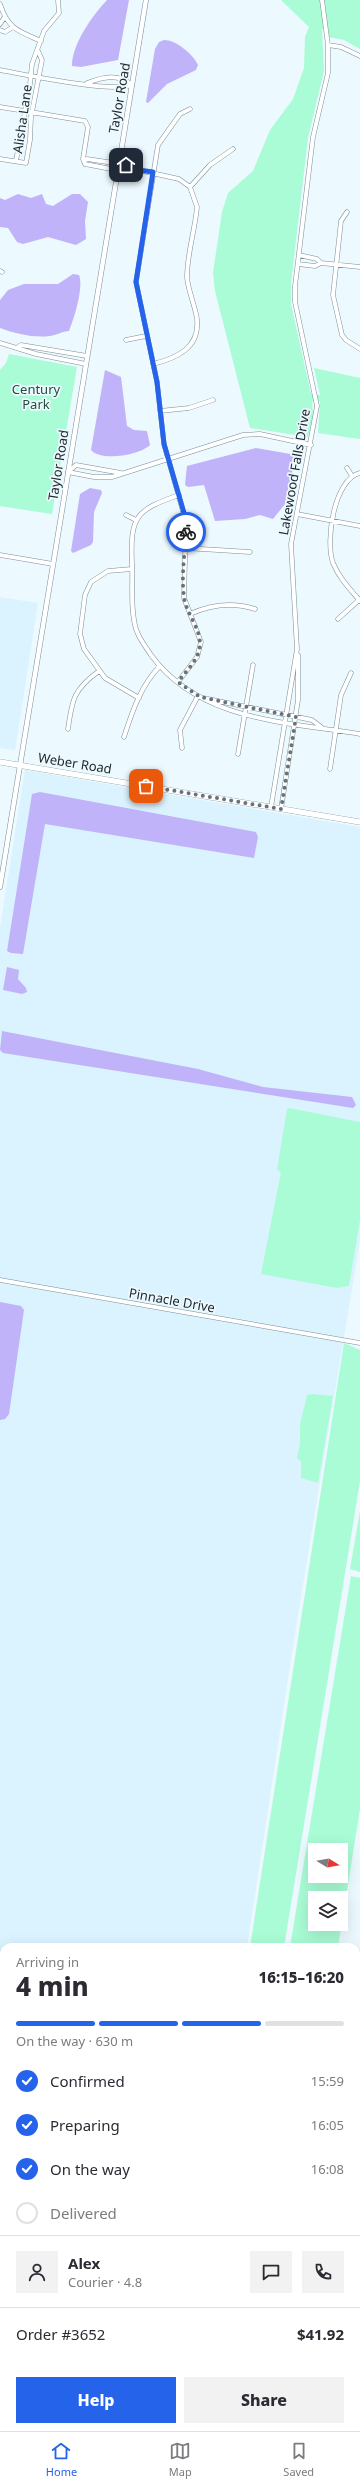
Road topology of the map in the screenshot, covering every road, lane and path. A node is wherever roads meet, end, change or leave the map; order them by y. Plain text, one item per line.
1 (58, 0) edge
2 (146, 0) edge
3 (322, 0) edge
4 (0, 4) edge
5 (4, 18) junction
6 (0, 24) edge
7 (13, 27) junction
8 (0, 30) edge
9 (41, 41) junction
10 (328, 45) junction
11 (38, 51) junction
12 (360, 56) edge
13 (0, 70) edge
14 (30, 75) junction
15 (38, 77) junction
16 (87, 83) junction
17 (132, 85) junction
18 (0, 107) edge
19 (190, 109) dead end
20 (26, 111) junction
21 (32, 112) junction
22 (233, 149) dead end
23 (0, 159) edge
24 (16, 161) junction
25 (84, 161) junction
26 (119, 164) junction
27 (118, 170) junction
28 (138, 170) junction
29 (153, 172) junction
30 (190, 187) junction
31 (347, 212) dead end
32 (299, 255) junction
33 (321, 262) junction
34 (298, 264) junction
35 (335, 264) junction
36 (360, 267) edge
37 (146, 336) junction
38 (126, 340) dead end
39 (0, 343) edge
40 (18, 347) junction
41 (360, 349) edge
42 (87, 356) junction
43 (86, 364) junction
44 (153, 364) junction
45 (213, 400) dead end
46 (160, 411) junction
47 (311, 445) junction
48 (168, 459) junction
49 (348, 468) dead end
50 (68, 472) junction
51 (121, 472) junction
52 (360, 473) edge
53 (352, 476) junction
54 (179, 495) junction
55 (297, 514) junction
56 (126, 515) dead end
57 (136, 520) junction
58 (333, 521) junction
59 (360, 526) edge
60 (185, 548) junction
61 (250, 552) dead end
62 (0, 555) edge
63 (53, 564) junction
64 (132, 569) junction
65 (360, 600) edge
66 (255, 609) dead end
67 (190, 614) junction
68 (338, 619) dead end
69 (297, 649) junction
70 (253, 665) dead end
71 (160, 666) junction
72 (99, 671) junction
73 (351, 674) dead end
74 (178, 682) junction
75 (199, 697) junction
76 (139, 698) junction
77 (246, 708) junction
78 (245, 714) junction
79 (287, 715) junction
80 (296, 717) junction
81 (286, 722) junction
82 (295, 724) junction
83 (68, 728) dead end
84 (323, 729) junction
85 (336, 730) junction
86 (360, 734) edge
87 (124, 737) dead end
88 (182, 748) dead end
89 (238, 754) dead end
90 (0, 762) edge
91 (20, 765) junction
92 (330, 769) dead end
93 (271, 807) junction
94 (281, 809) junction
95 (360, 822) edge
96 (0, 887) edge
97 (0, 1280) edge
98 (360, 1343) edge

1 - 9 street, Alisha Lane
2 - 17 street, Taylor Road
3 - 10 street, Lakewood Falls Drive
4 - 5 street
5 - 6 street
5 - 7 street
7 - 8 street
7 - 9 street
9 - 11 street, Alisha Lane
10 - 12 street
10 - 32 street, Lakewood Falls Drive
11 - 14 street, Alisha Lane
11 - 15 street, Alisha Lane
13 - 14 street
14 - 15 street
14 - 20 street, Alisha Lane
15 - 16 street
15 - 21 street, Alisha Lane
16 - 17 street
16 - 17 street
17 - 26 street, Taylor Road
18 - 20 street
19 - 29 street
20 - 21 street
20 - 24 street, Alisha Lane
21 - 24 street, Alisha Lane
21 - 25 street
22 - 30 street
23 - 24 street
25 - 26 street
25 - 27 street
26 - 27 street, Taylor Road
26 - 28 street
27 - 28 street
27 - 42 street, Taylor Road
28 - 29 street
29 - 30 street
29 - 37 street
30 - 44 street
31 - 35 street
32 - 33 street
32 - 34 street, Lakewood Falls Drive
33 - 34 street
33 - 35 street
34 - 47 street, Lakewood Falls Drive
35 - 36 street
35 - 41 street
37 - 38 street
37 - 44 street
39 - 40 street
40 - 42 street
40 - 43 street
42 - 43 street, Taylor Road
43 - 50 street, Taylor Road
44 - 46 street
45 - 46 street
46 - 48 street
47 - 48 street
47 - 55 street, Lakewood Falls Drive
48 - 51 street
48 - 54 street
49 - 53 street
50 - 51 street
50 - 51 street
50 - 63 street, Taylor Road
52 - 53 street
53 - 58 street
54 - 57 street
54 - 60 street
55 - 58 street
55 - 69 street, Lakewood Falls Drive
56 - 57 street
57 - 64 street
58 - 59 street
58 - 65 street
60 - 61 street
60 - 67 street
62 - 63 street
63 - 91 street, Taylor Road
64 - 71 street
64 - 72 street
65 - 68 street
66 - 67 street
67 - 74 street
69 - 79 street, Lakewood Falls Drive
69 - 80 street
70 - 77 street
71 - 74 street
71 - 76 street
72 - 76 street
72 - 83 street
73 - 85 street
74 - 75 street
75 - 77 street
75 - 78 street
75 - 88 street
76 - 87 street
77 - 78 street
77 - 79 street
78 - 81 street
78 - 89 street
79 - 80 street
79 - 81 street, Lakewood Falls Drive
80 - 82 street
80 - 84 street
81 - 82 street
81 - 93 street, Lakewood Falls Drive
82 - 84 street
82 - 94 street
84 - 85 street
85 - 86 street
85 - 92 street
90 - 91 main road, Weber Road
91 - 93 main road, Weber Road
91 - 96 street, Taylor Road
93 - 94 main road, Weber Road
94 - 95 main road, Weber Road
97 - 98 street, Pinnacle Drive

